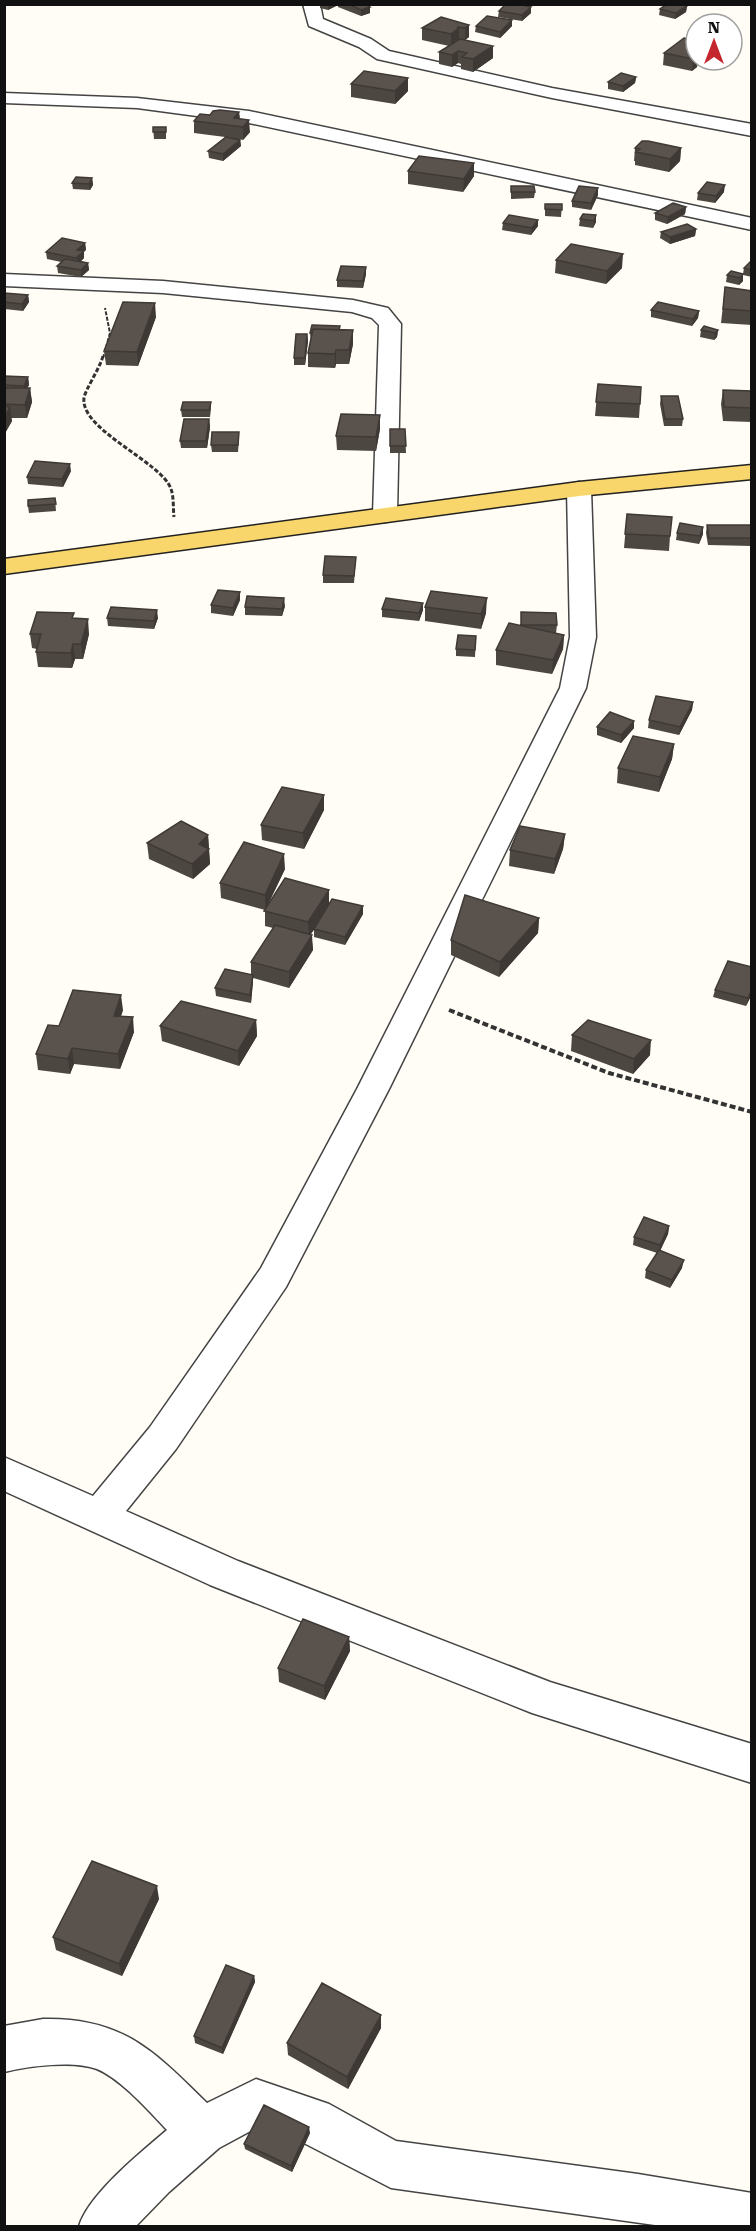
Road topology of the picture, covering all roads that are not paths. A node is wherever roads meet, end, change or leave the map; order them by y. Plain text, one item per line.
1 (310, 4) edge
2 (4, 98) edge
3 (752, 130) edge
4 (752, 224) edge
5 (4, 280) edge
6 (752, 472) edge
7 (579, 489) junction
8 (385, 515) junction
9 (4, 567) edge
10 (4, 1473) edge
11 (99, 1516) junction
12 (752, 1764) edge
13 (4, 2049) edge
14 (202, 2131) junction
15 (752, 2218) edge
16 (103, 2226) edge

1 - 3 street
2 - 4 street
5 - 8 street
6 - 7 main road
7 - 8 main road
7 - 11 street
8 - 9 main road
10 - 11 street
11 - 12 street
13 - 14 street
14 - 15 street
14 - 16 street

